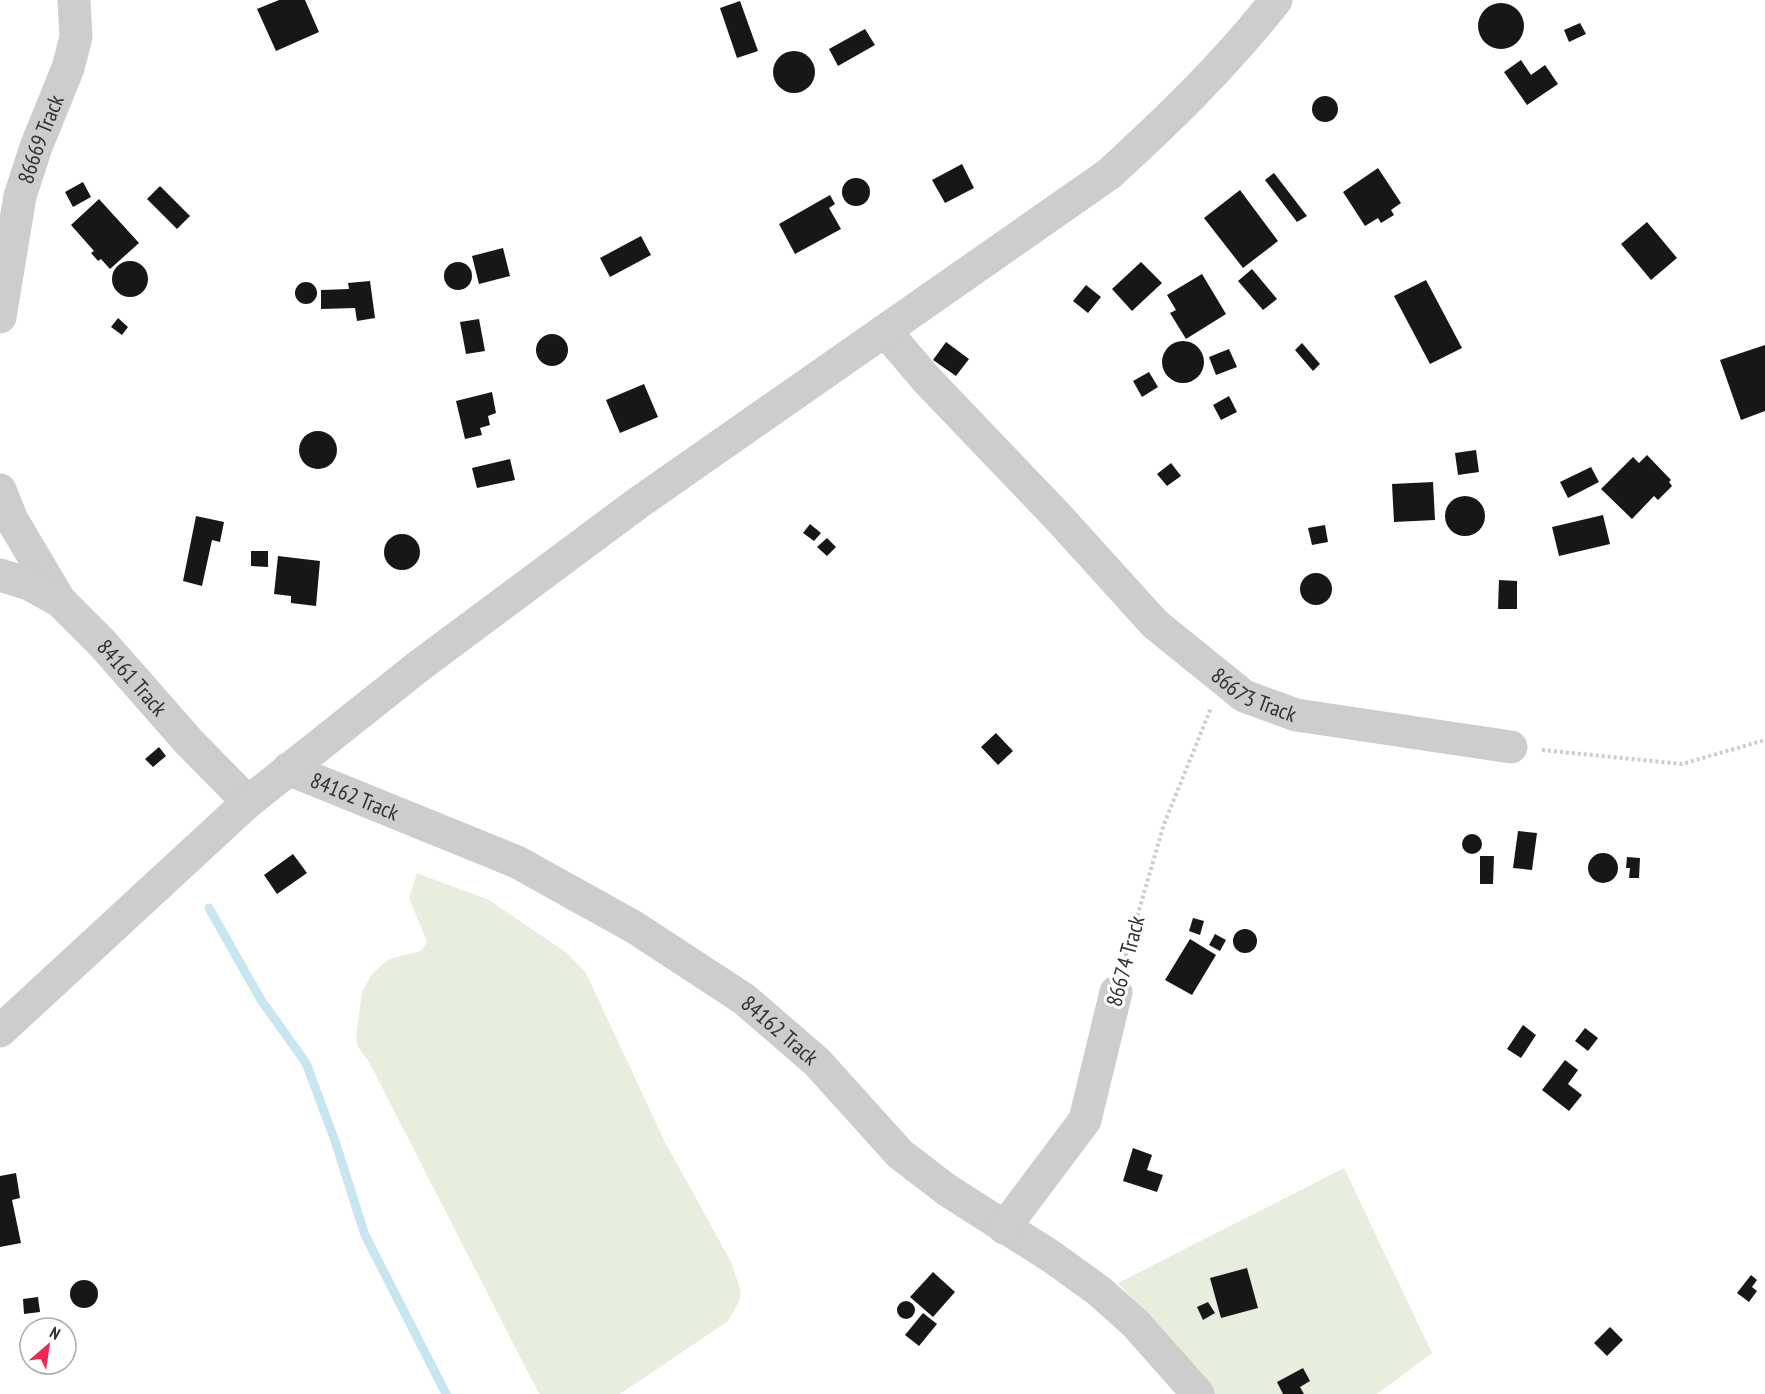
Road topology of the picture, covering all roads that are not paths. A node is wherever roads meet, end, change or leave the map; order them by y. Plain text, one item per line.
1 (74, 0) edge
2 (1276, 0) edge
3 (0, 317) edge
4 (886, 332) junction
5 (0, 490) edge
6 (0, 575) edge
7 (60, 601) junction
8 (1511, 747) road end
9 (288, 769) junction
10 (248, 802) junction
11 (1116, 992) road end
12 (0, 1031) edge
13 (1004, 1228) junction
14 (1198, 1394) edge

1 - 3 street, 86669 Track
2 - 4 street
4 - 8 street, 86673 Track
4 - 9 street
5 - 7 street
6 - 7 street, 84161 Track
7 - 10 street, 84161 Track
9 - 10 street
9 - 13 street, 84162 Track
10 - 12 street
11 - 13 street, 86674 Track
13 - 14 street, 84162 Track

